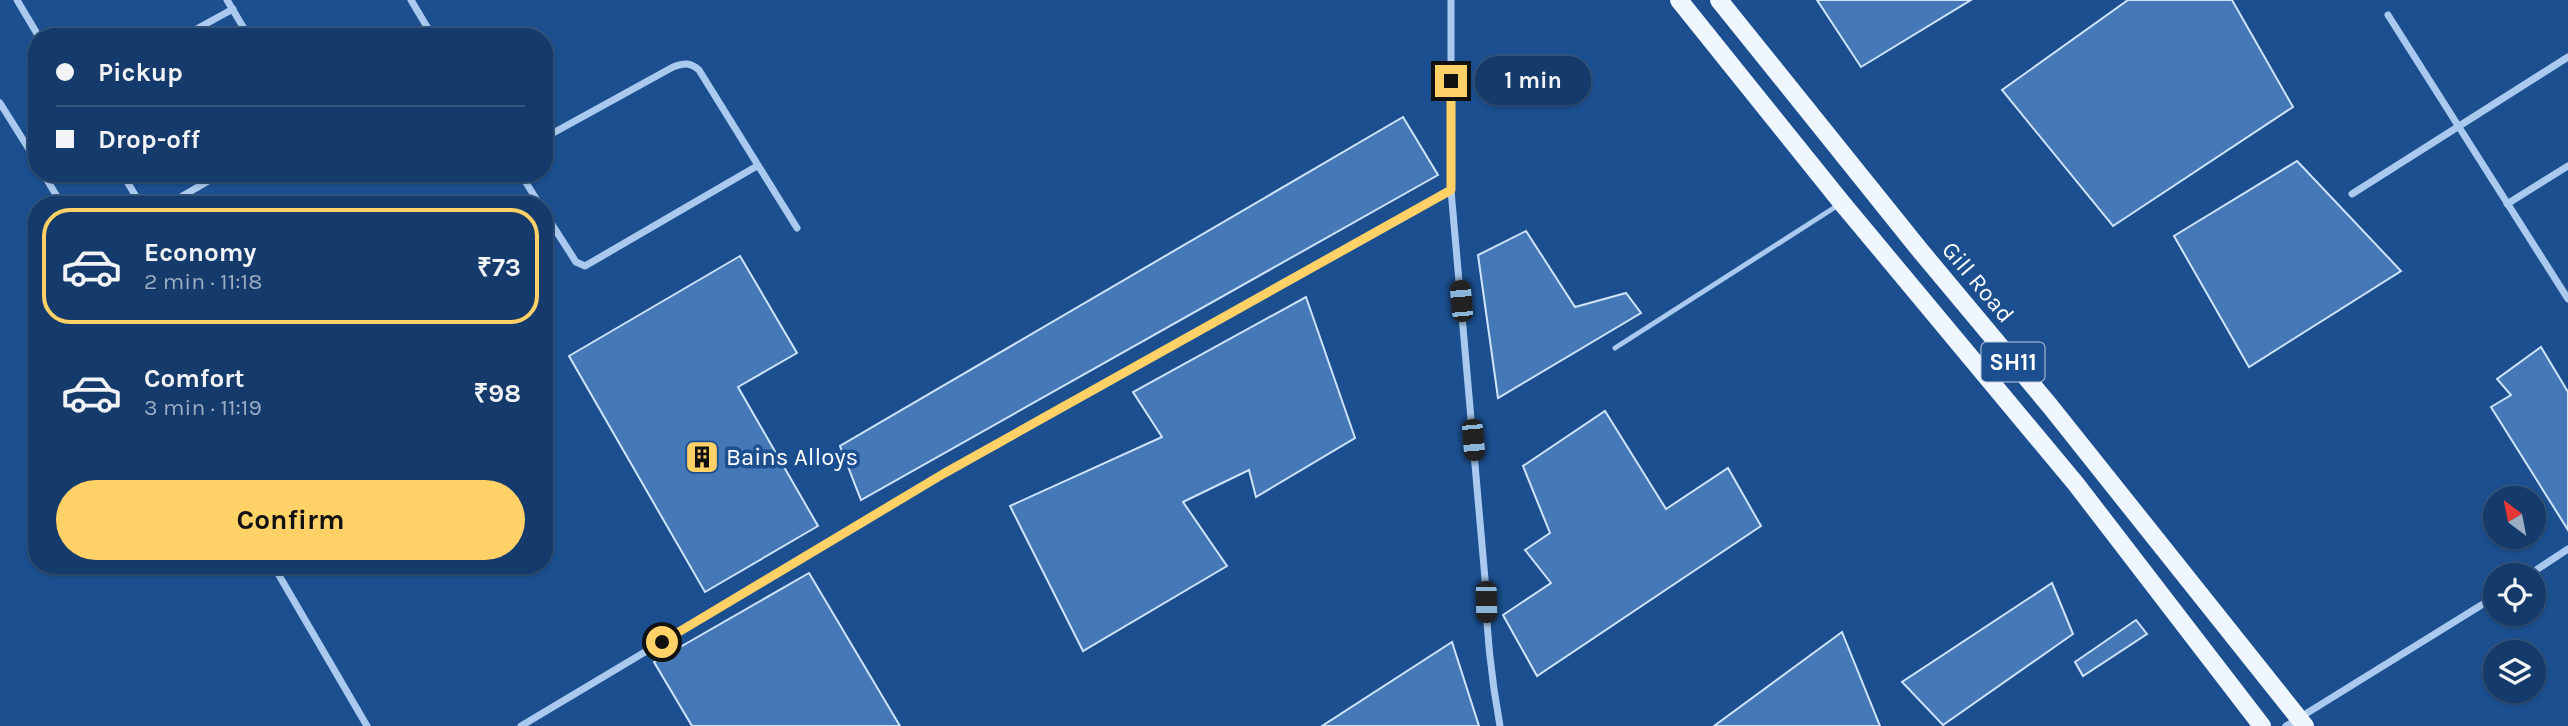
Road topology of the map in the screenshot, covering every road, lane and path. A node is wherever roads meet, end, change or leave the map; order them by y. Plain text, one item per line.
1 (17, 0) edge
2 (228, 0) edge
3 (411, 0) edge
4 (1451, 0) edge
5 (1679, 0) edge
6 (1719, 0) edge
7 (233, 9) junction
8 (2388, 15) dead end
9 (34, 28) edge
10 (198, 28) edge
11 (244, 28) edge
12 (428, 28) edge
13 (2568, 57) edge
14 (0, 103) edge
15 (2458, 126) junction
16 (553, 133) edge
17 (28, 148) edge
18 (757, 166) junction
19 (2568, 166) edge
20 (207, 182) edge
21 (1451, 190) junction
22 (2353, 194) dead end
23 (182, 196) edge
24 (1842, 203) junction
25 (2507, 204) junction
26 (553, 226) edge
27 (797, 228) dead end
28 (2568, 299) edge
29 (1615, 348) dead end
30 (2568, 549) edge
31 (2546, 563) edge
32 (278, 574) edge
33 (2483, 604) edge
34 (2296, 723) edge
35 (368, 726) edge
36 (521, 726) edge
37 (1500, 726) edge
38 (2263, 726) edge

1 - 9 street
2 - 7 street
3 - 12 street
4 - 21 street
5 - 24 main road, SH11
6 - 34 main road, Gill Road / SH11
7 - 10 street
7 - 11 street
8 - 15 street
13 - 15 street
14 - 17 street
15 - 22 street
15 - 25 street
16 - 18 street
18 - 26 street
18 - 27 street
19 - 25 street
20 - 23 street
21 - 36 street
21 - 37 street
24 - 29 lane
24 - 38 main road, SH11
25 - 28 street
30 - 31 street
32 - 35 street
33 - 34 street

